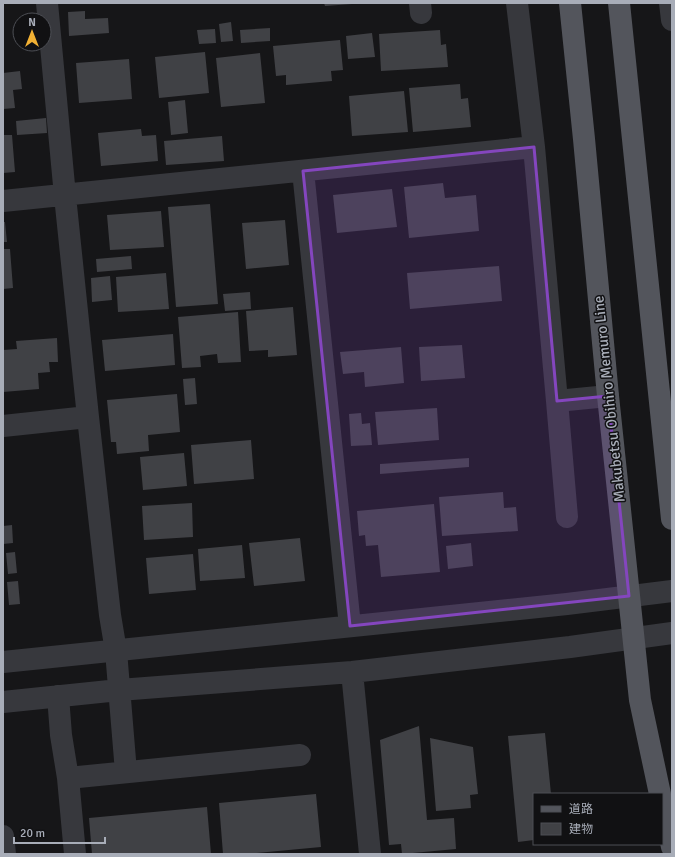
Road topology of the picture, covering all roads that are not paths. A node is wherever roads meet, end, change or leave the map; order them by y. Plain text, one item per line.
1 (48, 3) edge
2 (517, 3) edge
3 (570, 3) edge
4 (619, 3) edge
5 (670, 3) edge
6 (672, 20) edge
7 (534, 147) junction
8 (303, 171) junction
9 (65, 196) junction
10 (3, 201) edge
11 (665, 388) edge
12 (608, 396) junction
13 (557, 401) junction
14 (88, 417) junction
15 (3, 426) edge
16 (568, 517) dead end
17 (672, 519) edge
18 (672, 591) edge
19 (629, 596) junction
20 (350, 626) junction
21 (672, 633) edge
22 (634, 638) junction
23 (116, 651) junction
24 (3, 662) edge
25 (352, 672) junction
26 (119, 690) junction
27 (58, 696) junction
28 (3, 702) edge
29 (300, 755) dead end
30 (126, 772) junction
31 (68, 778) junction
32 (660, 793) edge
33 (663, 806) edge
34 (3, 836) edge
35 (672, 848) edge
36 (5, 854) edge
37 (75, 854) edge
38 (370, 854) edge

1 - 9 street
2 - 7 street
3 - 12 main road, Makubetsu Obihiro Memuro Line
4 - 11 main road
5 - 6 street
7 - 8 street
7 - 13 street
8 - 9 street
8 - 20 street
9 - 10 street
9 - 14 street
11 - 17 main road
12 - 13 street
12 - 19 main road, Makubetsu Obihiro Memuro Line
13 - 16 street
14 - 15 street
14 - 23 street
18 - 19 street
19 - 20 street
19 - 22 main road, Makubetsu Obihiro Memuro Line
20 - 23 street
21 - 22 street
22 - 25 street
22 - 32 main road, Makubetsu Obihiro Memuro Line
23 - 24 street
23 - 26 street
25 - 26 street
25 - 38 street
26 - 27 street
26 - 30 street
27 - 28 street
27 - 31 street
29 - 30 street
30 - 31 street
31 - 37 street
33 - 35 main road
34 - 36 street

